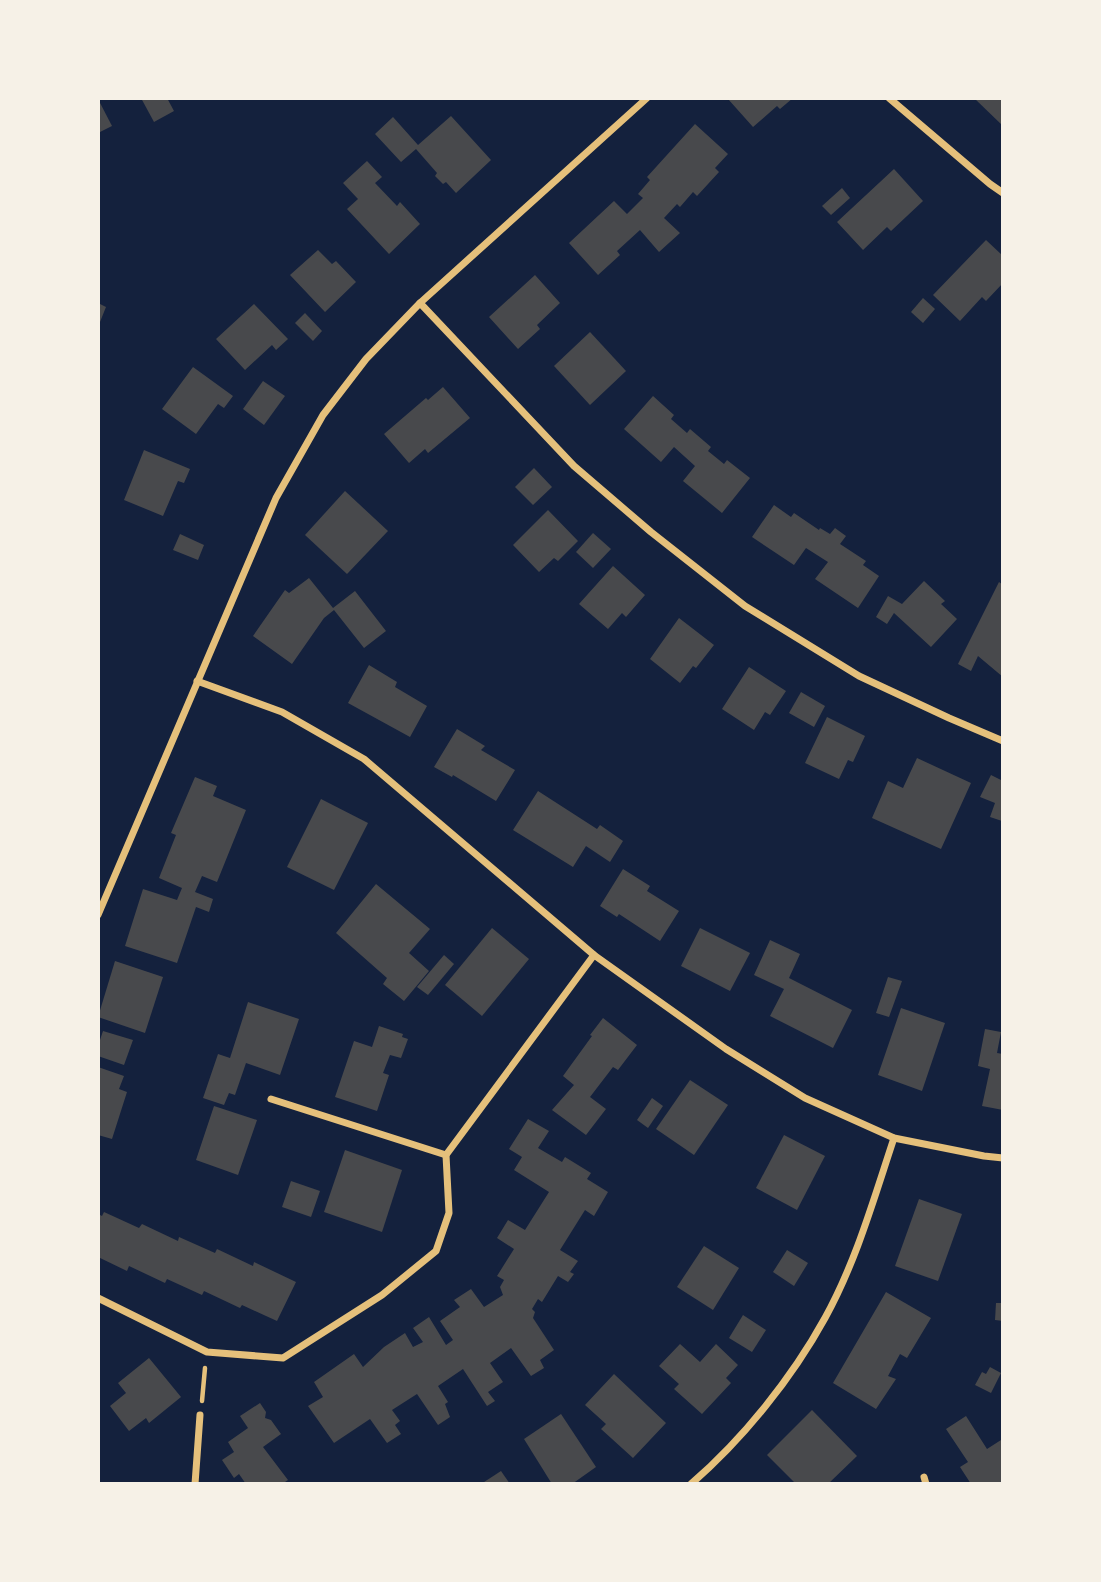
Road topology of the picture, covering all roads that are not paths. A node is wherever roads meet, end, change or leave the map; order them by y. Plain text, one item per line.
1 (647, 98) edge
2 (889, 98) edge
3 (1003, 193) edge
4 (419, 303) junction
5 (197, 681) junction
6 (1003, 741) edge
7 (98, 915) edge
8 (594, 955) junction
9 (271, 1099) dead end
10 (894, 1138) junction
11 (446, 1155) junction
12 (1003, 1158) edge
13 (98, 1298) edge
14 (200, 1415) road end
15 (195, 1484) edge
16 (691, 1484) edge

1 - 4 street
2 - 3 street
4 - 5 street
4 - 6 street
5 - 7 street
5 - 8 street
8 - 10 street
8 - 11 street
9 - 11 street
10 - 12 street
10 - 16 street
11 - 13 street
14 - 15 street

